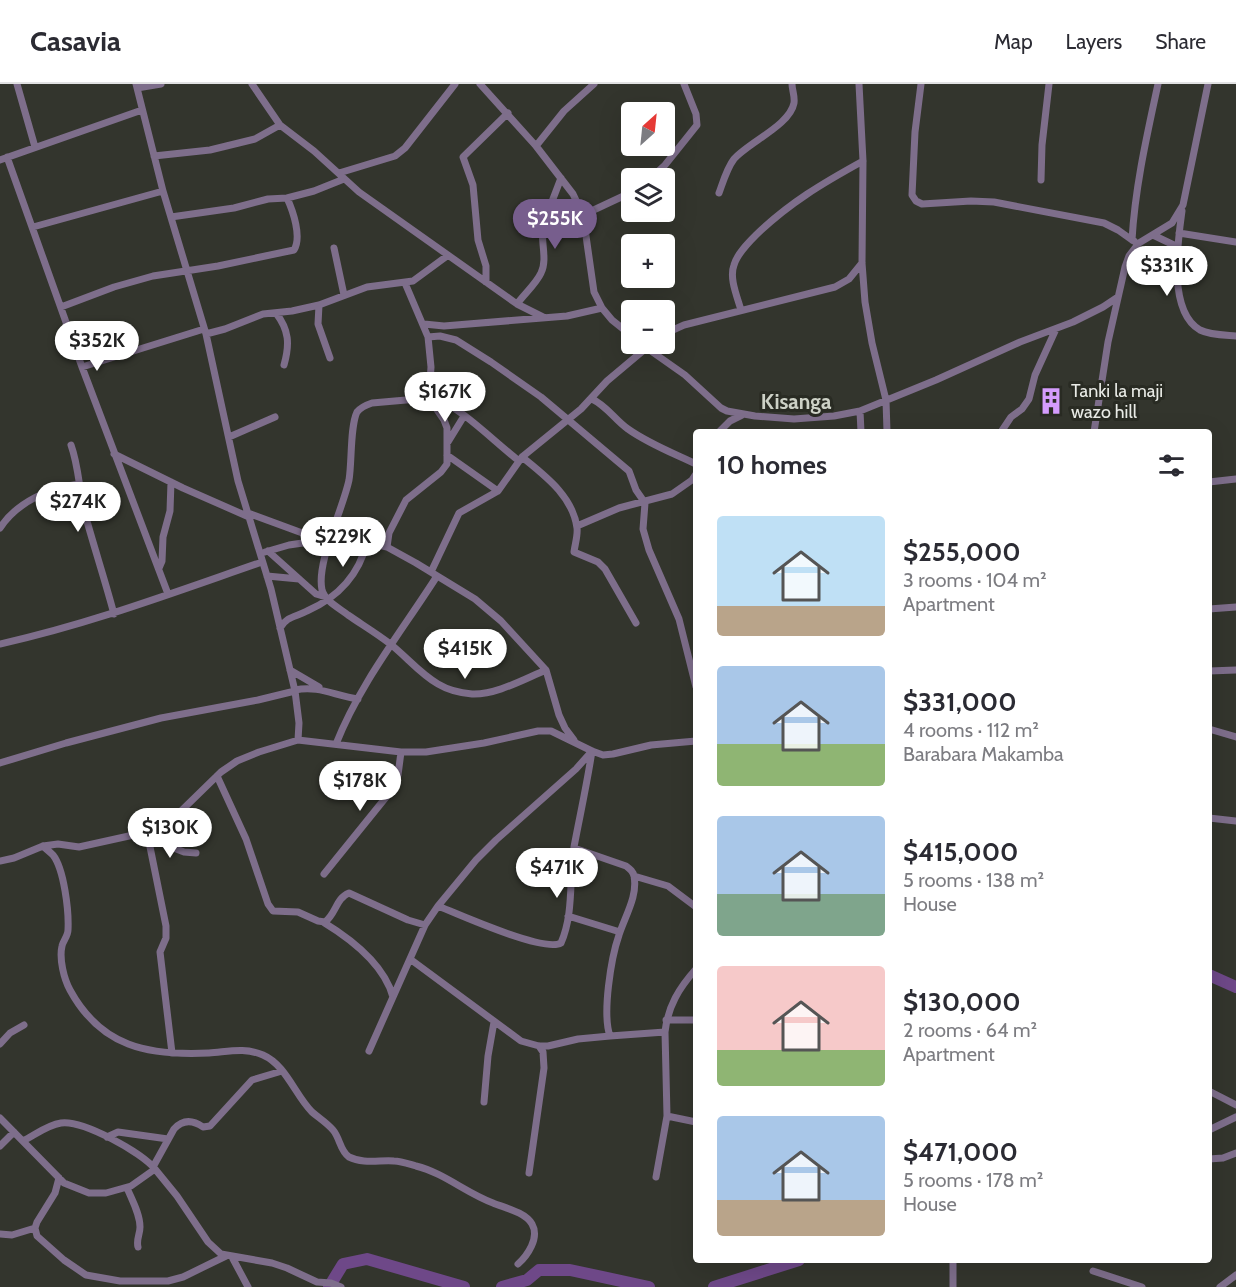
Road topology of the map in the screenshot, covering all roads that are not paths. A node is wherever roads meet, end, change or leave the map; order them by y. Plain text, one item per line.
1 (17, 84) edge
2 (161, 84) edge
3 (252, 84) edge
4 (455, 84) edge
5 (480, 84) edge
6 (594, 84) edge
7 (792, 84) edge
8 (859, 84) edge
9 (921, 84) edge
10 (1049, 84) edge
11 (1158, 84) edge
12 (1208, 84) edge
13 (686, 85) edge
14 (137, 86) edge
15 (142, 110) junction
16 (508, 113) junction
17 (280, 125) junction
18 (536, 146) junction
19 (35, 147) junction
20 (154, 156) junction
21 (3, 158) edge
22 (863, 161) junction
23 (662, 168) edge
24 (341, 176) junction
25 (561, 178) junction
26 (1041, 180) dead end
27 (163, 190) junction
28 (719, 193) dead end
29 (621, 197) edge
30 (287, 198) junction
31 (1183, 205) junction
32 (583, 215) junction
33 (171, 217) junction
34 (33, 226) junction
35 (1179, 233) junction
36 (1153, 236) junction
37 (1136, 242) junction
38 (1236, 242) edge
39 (1178, 247) junction
40 (334, 248) dead end
41 (447, 256) junction
42 (862, 263) junction
43 (186, 270) junction
44 (486, 282) junction
45 (405, 283) junction
46 (344, 295) junction
47 (1118, 297) junction
48 (319, 304) junction
49 (517, 304) junction
50 (61, 308) junction
51 (602, 308) junction
52 (741, 310) junction
53 (276, 313) junction
54 (543, 317) junction
55 (424, 324) junction
56 (621, 327) edge
57 (675, 329) edge
58 (1056, 329) junction
59 (205, 331) junction
60 (1236, 336) edge
61 (428, 337) junction
62 (636, 354) edge
63 (658, 354) edge
64 (330, 358) dead end
65 (284, 365) dead end
66 (82, 367) junction
67 (429, 396) junction
68 (592, 399) junction
69 (886, 400) junction
70 (860, 411) junction
71 (745, 414) junction
72 (464, 416) junction
73 (275, 417) dead end
74 (567, 418) junction
75 (722, 429) edge
76 (861, 429) edge
77 (887, 429) edge
78 (1004, 429) edge
79 (1094, 429) edge
80 (229, 436) junction
81 (448, 442) junction
82 (71, 444) dead end
83 (114, 454) junction
84 (447, 455) junction
85 (520, 459) junction
86 (693, 460) edge
87 (693, 478) edge
88 (1236, 479) edge
89 (171, 482) junction
90 (1212, 482) edge
91 (79, 484) junction
92 (498, 491) junction
93 (645, 503) junction
94 (248, 515) junction
95 (337, 521) junction
96 (577, 526) junction
97 (0, 528) edge
98 (332, 538) junction
99 (364, 541) junction
100 (387, 547) junction
101 (268, 551) junction
102 (261, 558) junction
103 (159, 568) junction
104 (434, 574) junction
105 (267, 576) junction
106 (299, 579) junction
107 (168, 594) junction
108 (327, 598) junction
109 (1236, 607) edge
110 (1212, 609) edge
111 (114, 614) junction
112 (636, 623) dead end
113 (280, 628) junction
114 (0, 644) edge
115 (391, 645) junction
116 (290, 670) junction
117 (546, 670) junction
118 (1236, 670) edge
119 (1212, 671) edge
120 (693, 676) edge
121 (295, 690) junction
122 (323, 690) junction
123 (358, 699) junction
124 (1212, 730) edge
125 (1236, 737) edge
126 (298, 740) junction
127 (693, 741) edge
128 (576, 742) junction
129 (336, 744) junction
130 (592, 751) junction
131 (401, 752) junction
132 (0, 763) edge
133 (217, 776) junction
134 (1212, 818) edge
135 (1236, 821) edge
136 (147, 835) junction
137 (43, 846) junction
138 (574, 848) junction
139 (196, 853) dead end
140 (0, 861) edge
141 (324, 874) dead end
142 (634, 876) junction
143 (693, 905) edge
144 (438, 906) junction
145 (568, 916) junction
146 (323, 922) junction
147 (425, 926) junction
148 (620, 932) junction
149 (410, 958) junction
150 (693, 972) edge
151 (393, 998) junction
152 (666, 1020) junction
153 (693, 1020) edge
154 (494, 1022) junction
155 (24, 1024) dead end
156 (664, 1032) junction
157 (610, 1036) junction
158 (0, 1044) edge
159 (539, 1046) junction
160 (369, 1051) dead end
161 (172, 1053) junction
162 (282, 1071) junction
163 (1212, 1093) edge
164 (484, 1102) dead end
165 (1236, 1105) edge
166 (667, 1116) junction
167 (1236, 1117) edge
168 (0, 1118) edge
169 (693, 1121) edge
170 (1212, 1129) edge
171 (14, 1132) junction
172 (106, 1137) junction
173 (168, 1139) junction
174 (23, 1141) junction
175 (0, 1146) edge
176 (1236, 1153) edge
177 (1212, 1160) edge
178 (154, 1168) junction
179 (529, 1173) dead end
180 (656, 1177) dead end
181 (59, 1178) junction
182 (127, 1188) junction
183 (35, 1228) junction
184 (0, 1234) edge
185 (138, 1247) dead end
186 (229, 1257) junction
187 (953, 1263) edge
188 (518, 1264) dead end
189 (1094, 1271) dead end
190 (1236, 1275) edge
191 (248, 1287) edge
192 (341, 1287) edge
193 (953, 1287) edge
194 (1142, 1287) edge
195 (1220, 1287) edge

1 - 19 street
2 - 14 street
3 - 17 street
4 - 24 street
5 - 16 street
6 - 18 street
7 - 28 street
8 - 22 street
9 - 37 street
10 - 26 street
11 - 37 street
12 - 31 street
13 - 23 street
14 - 15 street
15 - 19 street
15 - 20 street
16 - 18 street
16 - 44 street
17 - 20 street
17 - 24 street
18 - 25 street
19 - 21 street
20 - 27 street
21 - 34 street
22 - 42 street
22 - 52 street
24 - 30 street
24 - 41 street
25 - 32 street
25 - 49 street
27 - 33 street
27 - 34 street
29 - 32 street
30 - 33 street
30 - 43 street
31 - 35 street
31 - 36 street
32 - 51 street
33 - 43 street
34 - 50 street
35 - 38 street
35 - 39 street
36 - 37 street
36 - 39 street
37 - 47 street
39 - 60 street
40 - 46 street
41 - 44 street
41 - 45 street
42 - 52 street
42 - 69 street
43 - 50 street
43 - 59 street
44 - 49 street
45 - 46 street
45 - 55 street
46 - 48 street
47 - 58 street
47 - 79 street
48 - 53 street
48 - 64 street
49 - 54 street
50 - 66 street
51 - 54 street
51 - 56 street
52 - 57 street
53 - 59 street
53 - 65 street
54 - 55 street
55 - 61 street
58 - 69 street
58 - 78 street
59 - 66 street
59 - 80 street
61 - 67 street
61 - 74 street
62 - 68 street
63 - 71 street
66 - 83 street
67 - 72 street
67 - 81 street
67 - 95 street
68 - 74 street
68 - 86 street
69 - 70 street
69 - 77 street
70 - 71 street
70 - 76 street
71 - 75 street
72 - 81 street
72 - 85 street
73 - 80 street
74 - 85 street
74 - 93 street
80 - 94 street
81 - 84 street
82 - 91 street
83 - 89 street
83 - 103 street
84 - 92 street
84 - 100 street
85 - 92 street
85 - 96 street
87 - 93 street
88 - 90 street
89 - 94 street
89 - 103 street
91 - 97 street
91 - 111 street
92 - 104 street
93 - 96 street
93 - 120 street
94 - 98 street
94 - 102 street
95 - 98 street
95 - 99 street
96 - 112 street
98 - 99 street
98 - 101 street
98 - 108 street
99 - 100 street
99 - 108 street
100 - 104 street
101 - 102 street
101 - 106 street
102 - 105 street
102 - 107 street
103 - 107 street
104 - 115 street
104 - 117 street
105 - 106 street
105 - 113 street
106 - 108 street
107 - 111 street
108 - 113 street
108 - 115 street
109 - 110 street
111 - 114 street
113 - 116 street
115 - 117 street
115 - 123 street
116 - 121 street
116 - 122 street
117 - 128 street
118 - 119 street
121 - 122 street
121 - 126 street
121 - 132 street
122 - 123 street
123 - 129 street
124 - 125 street
126 - 129 street
126 - 133 street
127 - 130 street
128 - 130 street
128 - 131 street
129 - 131 street
130 - 138 street
130 - 144 street
131 - 141 street
133 - 136 street
133 - 146 street
134 - 135 street
136 - 137 street
136 - 139 street
136 - 161 street
137 - 140 street
137 - 161 street
138 - 142 street
138 - 145 street
142 - 143 street
142 - 148 street
144 - 145 street
144 - 147 street
145 - 148 street
146 - 147 street
146 - 151 street
147 - 149 street
148 - 157 street
149 - 151 street
149 - 154 street
150 - 152 street
151 - 160 street
152 - 153 street
152 - 156 street
154 - 159 street
154 - 164 street
155 - 158 street
156 - 157 street
156 - 166 street
157 - 159 street
159 - 179 street
161 - 162 street
162 - 173 street
162 - 188 street
163 - 165 street
166 - 169 street
166 - 180 street
167 - 170 street
168 - 171 street
171 - 174 street
171 - 175 street
172 - 173 street
172 - 174 street
172 - 178 street
173 - 178 street
174 - 181 street
176 - 177 street
178 - 182 street
178 - 186 street
181 - 182 street
181 - 183 street
182 - 185 street
183 - 184 street
183 - 186 street
186 - 191 street
186 - 192 street
187 - 193 street
189 - 194 street
190 - 195 street

